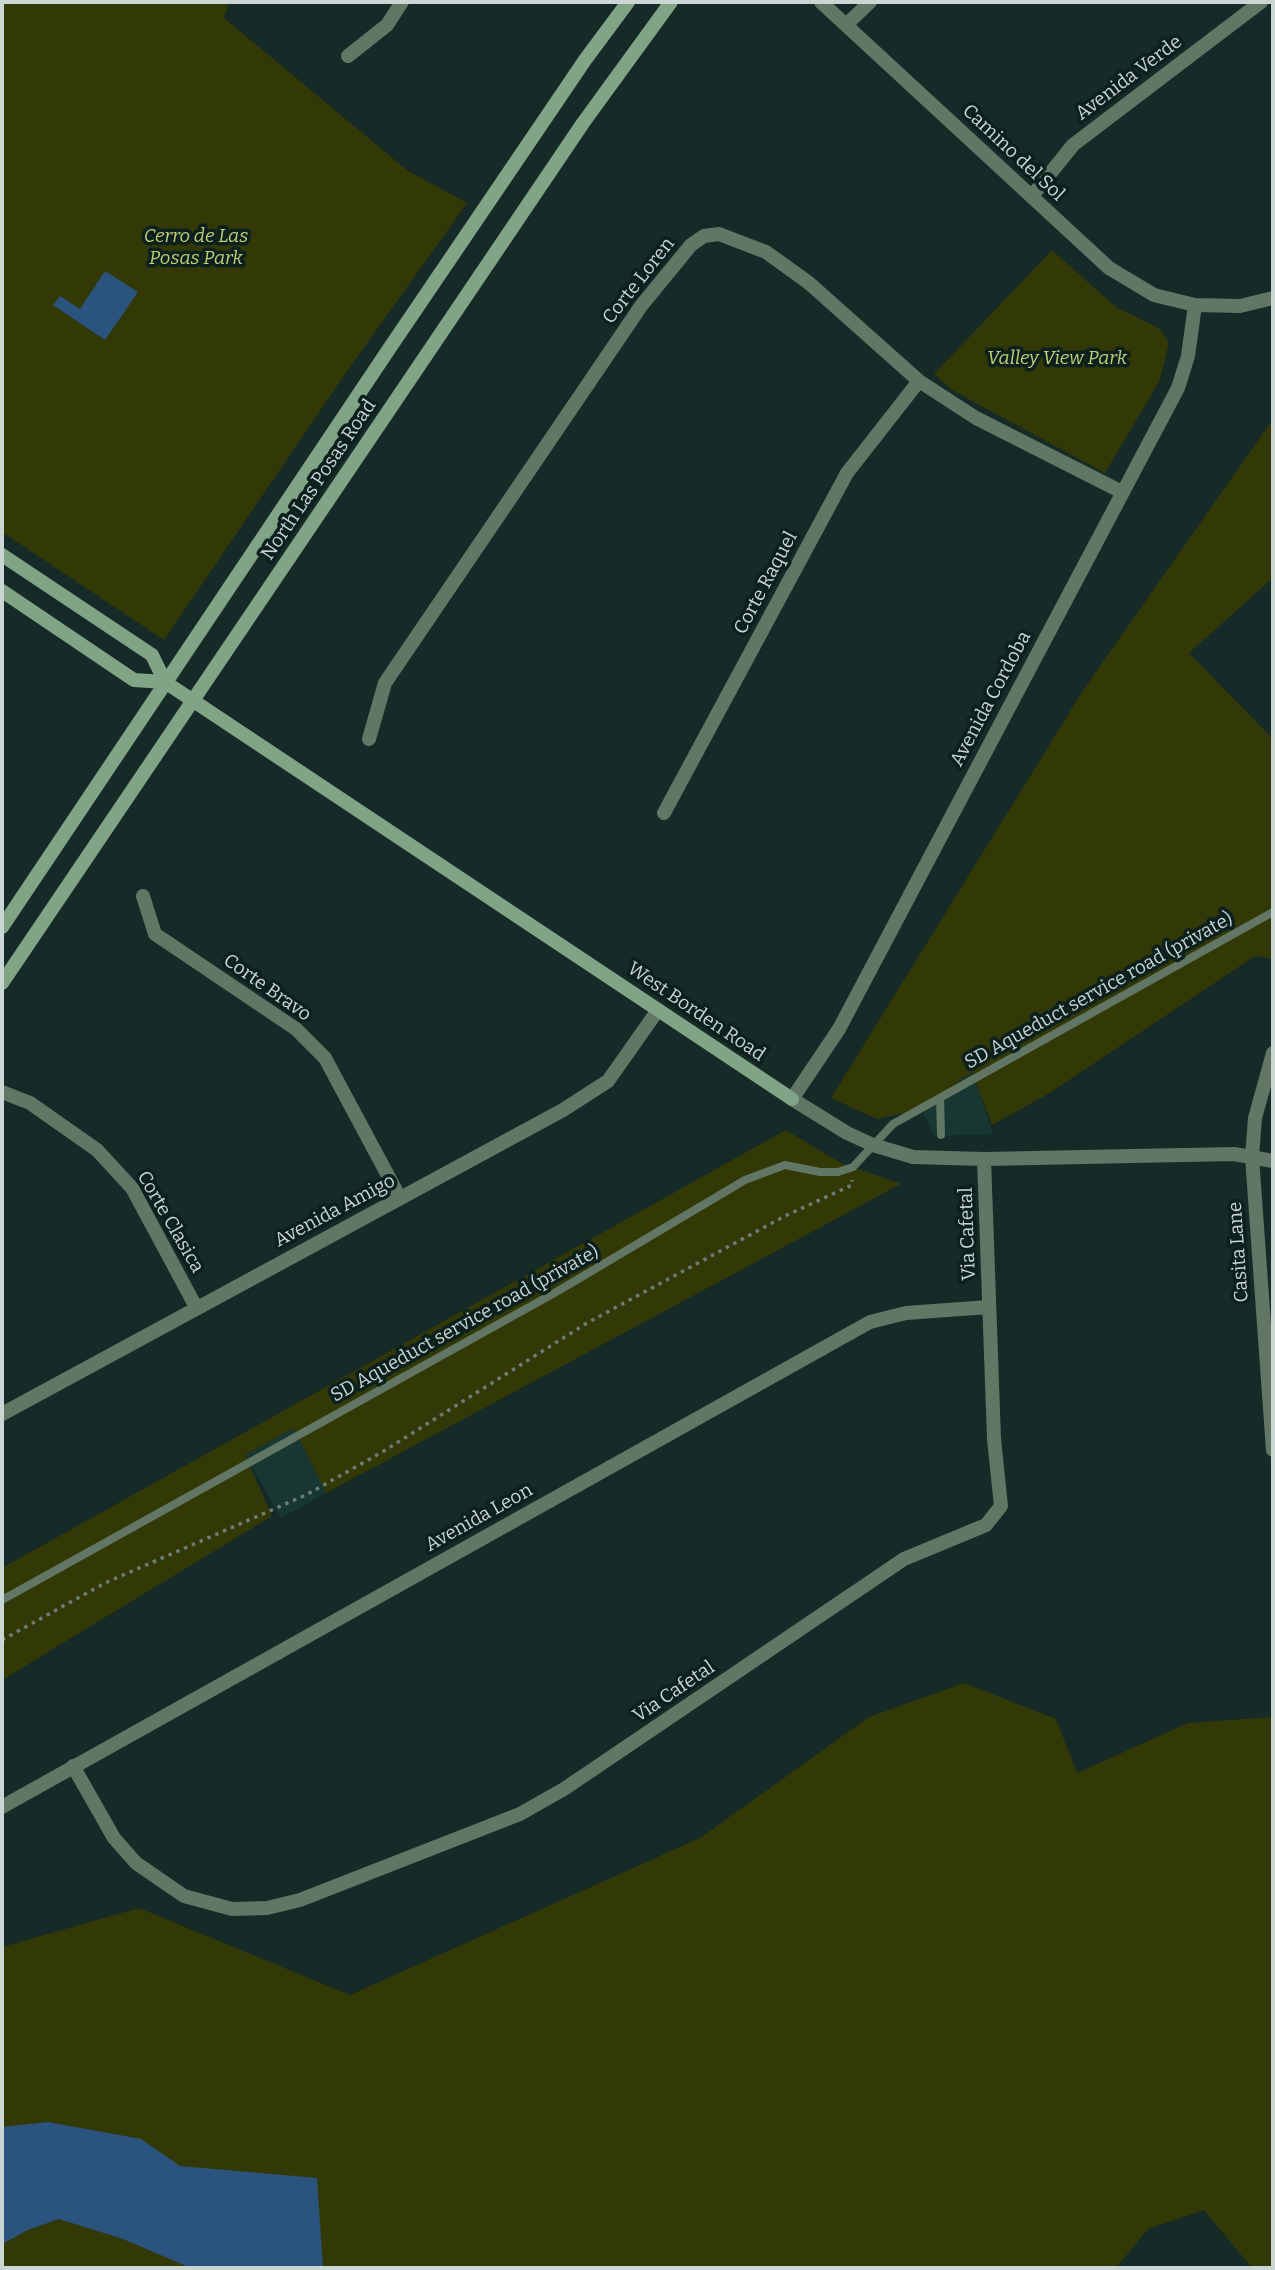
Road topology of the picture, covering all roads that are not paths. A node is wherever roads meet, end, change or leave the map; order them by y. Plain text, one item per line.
1 (402, 2) edge
2 (628, 2) edge
3 (671, 2) edge
4 (821, 2) edge
5 (870, 2) edge
6 (1261, 2) edge
7 (846, 25) junction
8 (348, 56) dead end
9 (1032, 196) junction
10 (1273, 298) edge
11 (1195, 305) junction
12 (919, 381) junction
13 (1122, 492) junction
14 (2, 555) edge
15 (2, 591) edge
16 (165, 682) junction
17 (194, 701) junction
18 (369, 738) dead end
19 (664, 813) dead end
20 (143, 896) dead end
21 (1273, 912) edge
22 (2, 927) edge
23 (2, 983) edge
24 (658, 1010) junction
25 (1273, 1053) edge
26 (2, 1092) edge
27 (940, 1098) junction
28 (792, 1099) junction
29 (941, 1135) dead end
30 (873, 1146) junction
31 (1252, 1157) junction
32 (984, 1159) junction
33 (1273, 1161) edge
34 (400, 1198) junction
35 (196, 1307) junction
36 (989, 1307) junction
37 (2, 1414) edge
38 (1273, 1450) edge
39 (2, 1600) edge
40 (73, 1766) junction
41 (2, 1807) edge

1 - 8 street
2 - 16 main road, North Las Posas Road
3 - 17 main road, North Las Posas Road
4 - 7 street, Camino del Sol
5 - 7 street
6 - 9 street, Avenida Verde
7 - 9 street, Camino del Sol
9 - 11 street, Camino del Sol
10 - 11 street, Camino del Sol
11 - 13 street, Avenida Cordoba
12 - 13 street, Corte Loren
12 - 18 street, Corte Loren
12 - 19 street, Corte Raquel
13 - 28 street, Avenida Cordoba
14 - 16 main road, West Borden Road
15 - 16 main road, West Borden Road
16 - 17 main road, West Borden Road
16 - 22 main road, North Las Posas Road
17 - 23 main road, North Las Posas Road
17 - 24 main road, West Borden Road
20 - 34 street, Corte Bravo
21 - 27 lane, SD Aqueduct service road (private)
24 - 28 main road, West Borden Road
24 - 34 street, Avenida Amigo
25 - 31 street, Casita Lane
26 - 35 street, Corte Clasica
27 - 29 lane
27 - 30 lane, SD Aqueduct service road (private)
28 - 30 street, West Borden Road
30 - 32 street, West Borden Road
30 - 39 lane, SD Aqueduct service road (private)
31 - 32 street, West Borden Road
31 - 33 street, West Borden Road
31 - 38 street, Casita Lane
32 - 36 street, Via Cafetal
34 - 35 street, Avenida Amigo
35 - 37 street, Avenida Amigo
36 - 40 street, Avenida Leon
36 - 40 street, Via Cafetal
40 - 41 street, Avenida Leon

